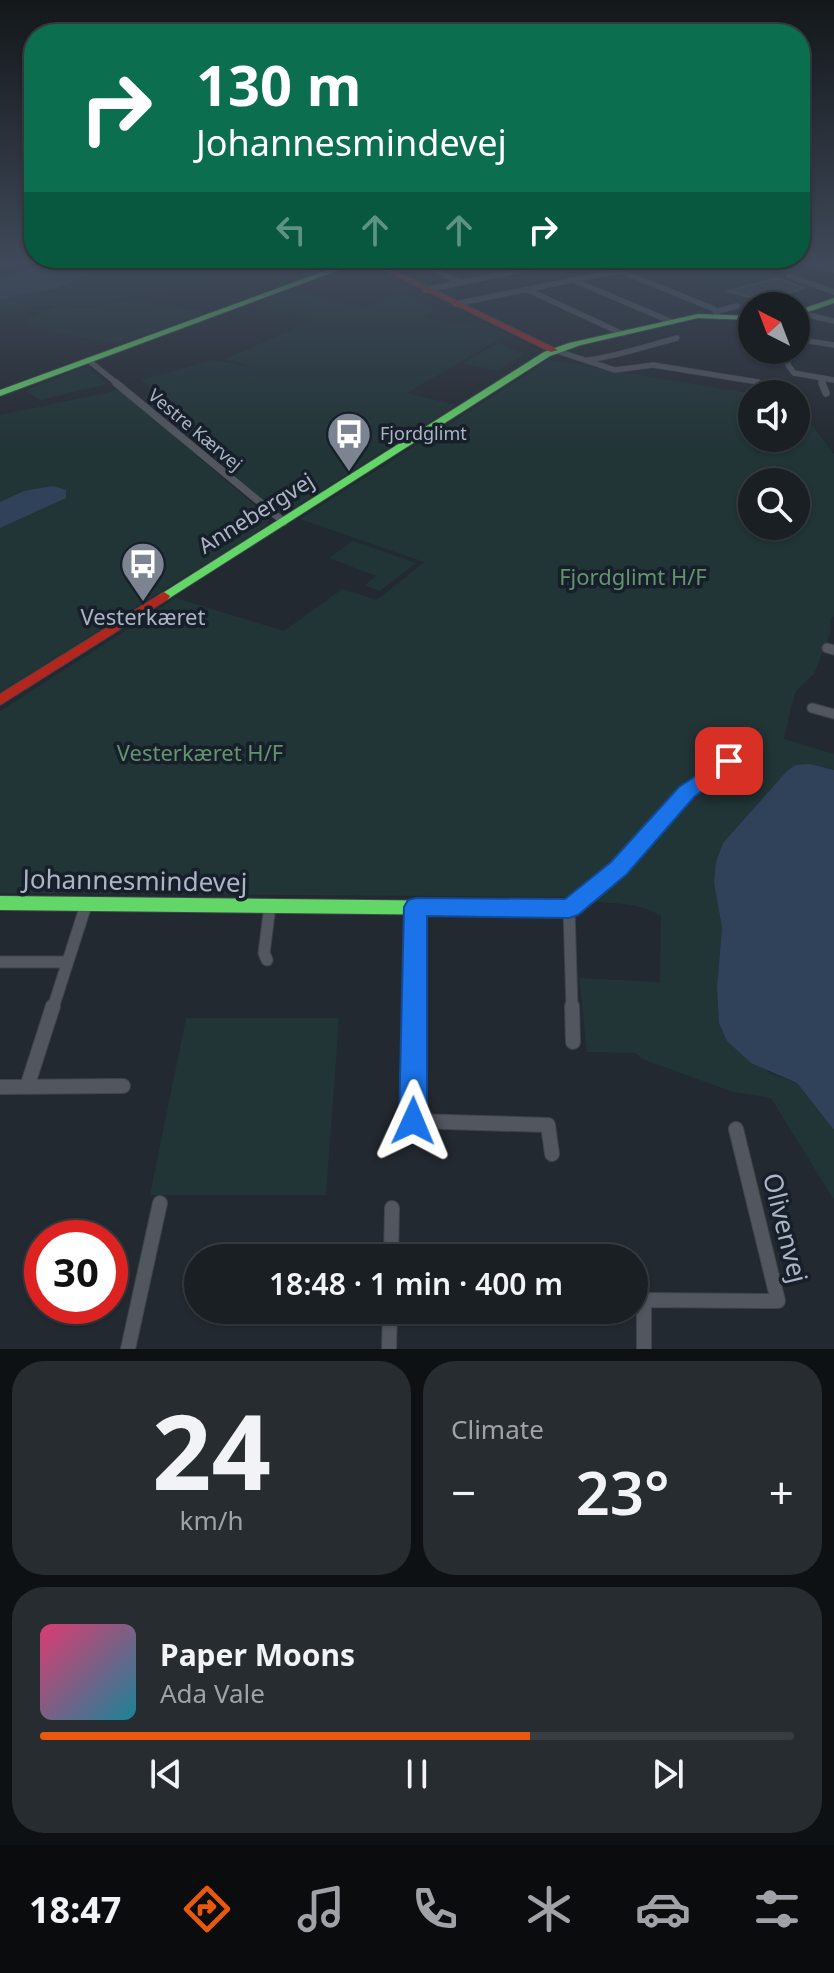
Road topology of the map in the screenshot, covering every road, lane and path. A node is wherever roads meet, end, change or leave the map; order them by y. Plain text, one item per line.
1 (177, 327) edge
2 (504, 327) edge
3 (608, 327) edge
4 (652, 327) edge
5 (623, 334) junction
6 (677, 338) dead end
7 (810, 341) edge
8 (834, 345) edge
9 (555, 351) junction
10 (88, 360) junction
11 (585, 361) junction
12 (790, 364) edge
13 (820, 378) junction
14 (746, 380) edge
15 (834, 380) edge
16 (2, 391) edge
17 (826, 393) dead end
18 (284, 522) junction
19 (0, 700) edge
20 (812, 708) dead end
21 (834, 714) edge
22 (729, 761) dead end
23 (0, 903) edge
24 (86, 905) junction
25 (270, 906) junction
26 (416, 907) junction
27 (569, 909) junction
28 (267, 960) dead end
29 (0, 962) edge
30 (67, 962) junction
31 (573, 1042) dead end
32 (123, 1086) dead end
33 (0, 1087) edge
34 (27, 1087) junction
35 (736, 1129) dead end
36 (552, 1154) dead end
37 (160, 1203) dead end
38 (392, 1208) dead end
39 (391, 1244) edge
40 (390, 1324) edge
41 (128, 1349) edge
42 (389, 1349) edge
43 (644, 1349) edge

1 - 10 street
2 - 9 street
3 - 5 street
4 - 5 street, Annebergvej
5 - 9 street, Annebergvej
6 - 11 street
7 - 8 street
9 - 11 street
9 - 18 street, Annebergvej
10 - 16 street
10 - 18 street, Vestre Kærvej
11 - 14 street
12 - 13 street
13 - 15 street
13 - 17 street
18 - 19 street, Annebergvej
20 - 21 street
22 - 27 street
23 - 24 street, Johannesmindevej
24 - 25 street, Johannesmindevej
24 - 30 street
25 - 26 street, Johannesmindevej
25 - 28 street, Johannesmindevej
26 - 27 street, Johannesmindevej
26 - 36 street
27 - 31 street
29 - 30 street
30 - 34 street
32 - 34 street
33 - 34 street
35 - 43 street, Olivenvej
37 - 41 street
38 - 39 street
40 - 42 street

